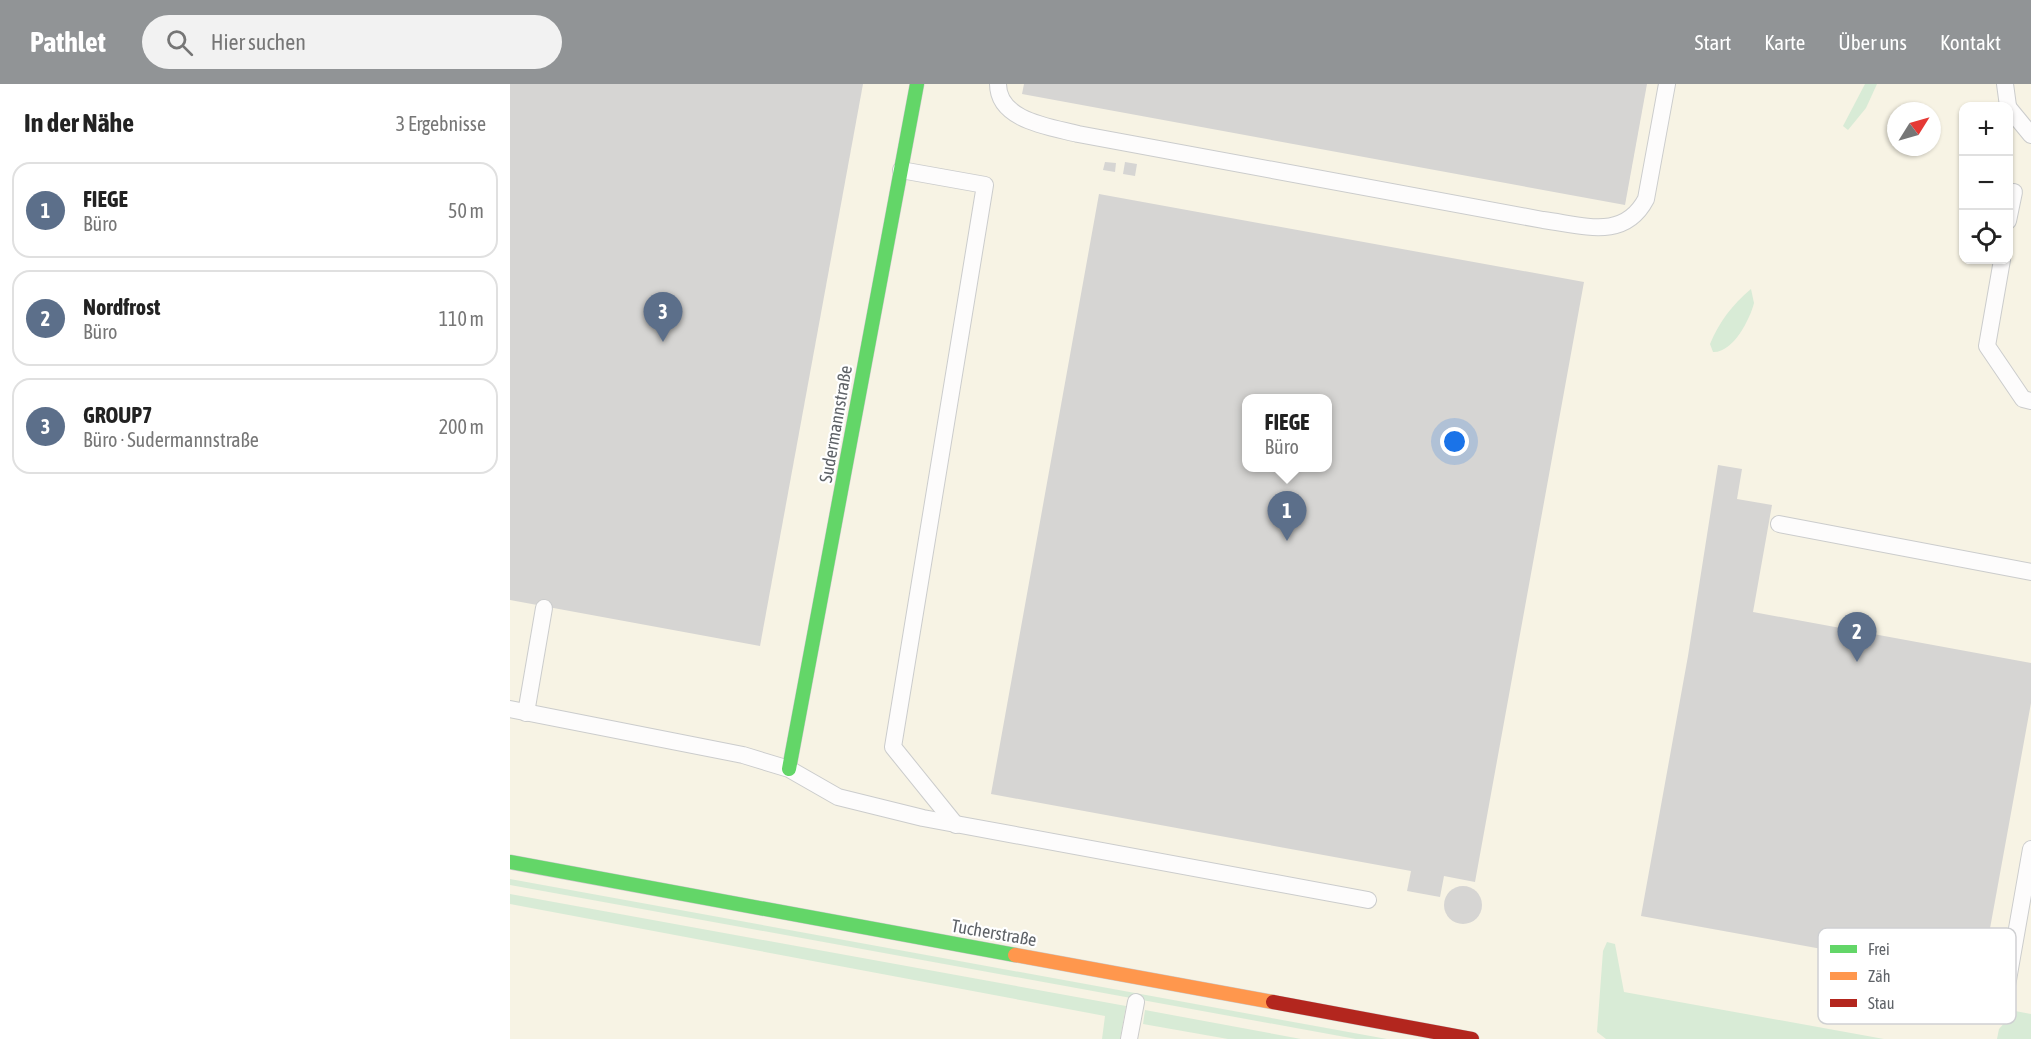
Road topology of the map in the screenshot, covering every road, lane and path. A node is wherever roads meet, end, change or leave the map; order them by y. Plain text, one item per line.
1 (917, 84) edge
2 (998, 84) edge
3 (1667, 84) edge
4 (2005, 84) edge
5 (2007, 102) edge
6 (2013, 113) edge
7 (2031, 135) edge
8 (901, 170) junction
9 (2014, 192) dead end
10 (2010, 210) edge
11 (2001, 264) edge
12 (2031, 401) edge
13 (1779, 524) dead end
14 (2031, 572) edge
15 (544, 608) dead end
16 (518, 711) edge
17 (789, 769) junction
18 (956, 825) junction
19 (2031, 849) edge
20 (510, 862) edge
21 (2030, 866) edge
22 (1368, 900) dead end
23 (2016, 939) edge
24 (1136, 1002) dead end
25 (1129, 1039) edge
26 (1472, 1039) edge

1 - 8 main road, Sudermannstraße
2 - 3 lane
4 - 5 lane
6 - 7 lane
8 - 17 main road, Sudermannstraße
8 - 18 lane
9 - 10 lane
11 - 12 lane
13 - 14 lane
15 - 16 lane
16 - 17 lane
17 - 18 lane
18 - 22 lane
19 - 21 lane
20 - 26 main road, Tucherstraße
21 - 23 lane
24 - 25 lane

